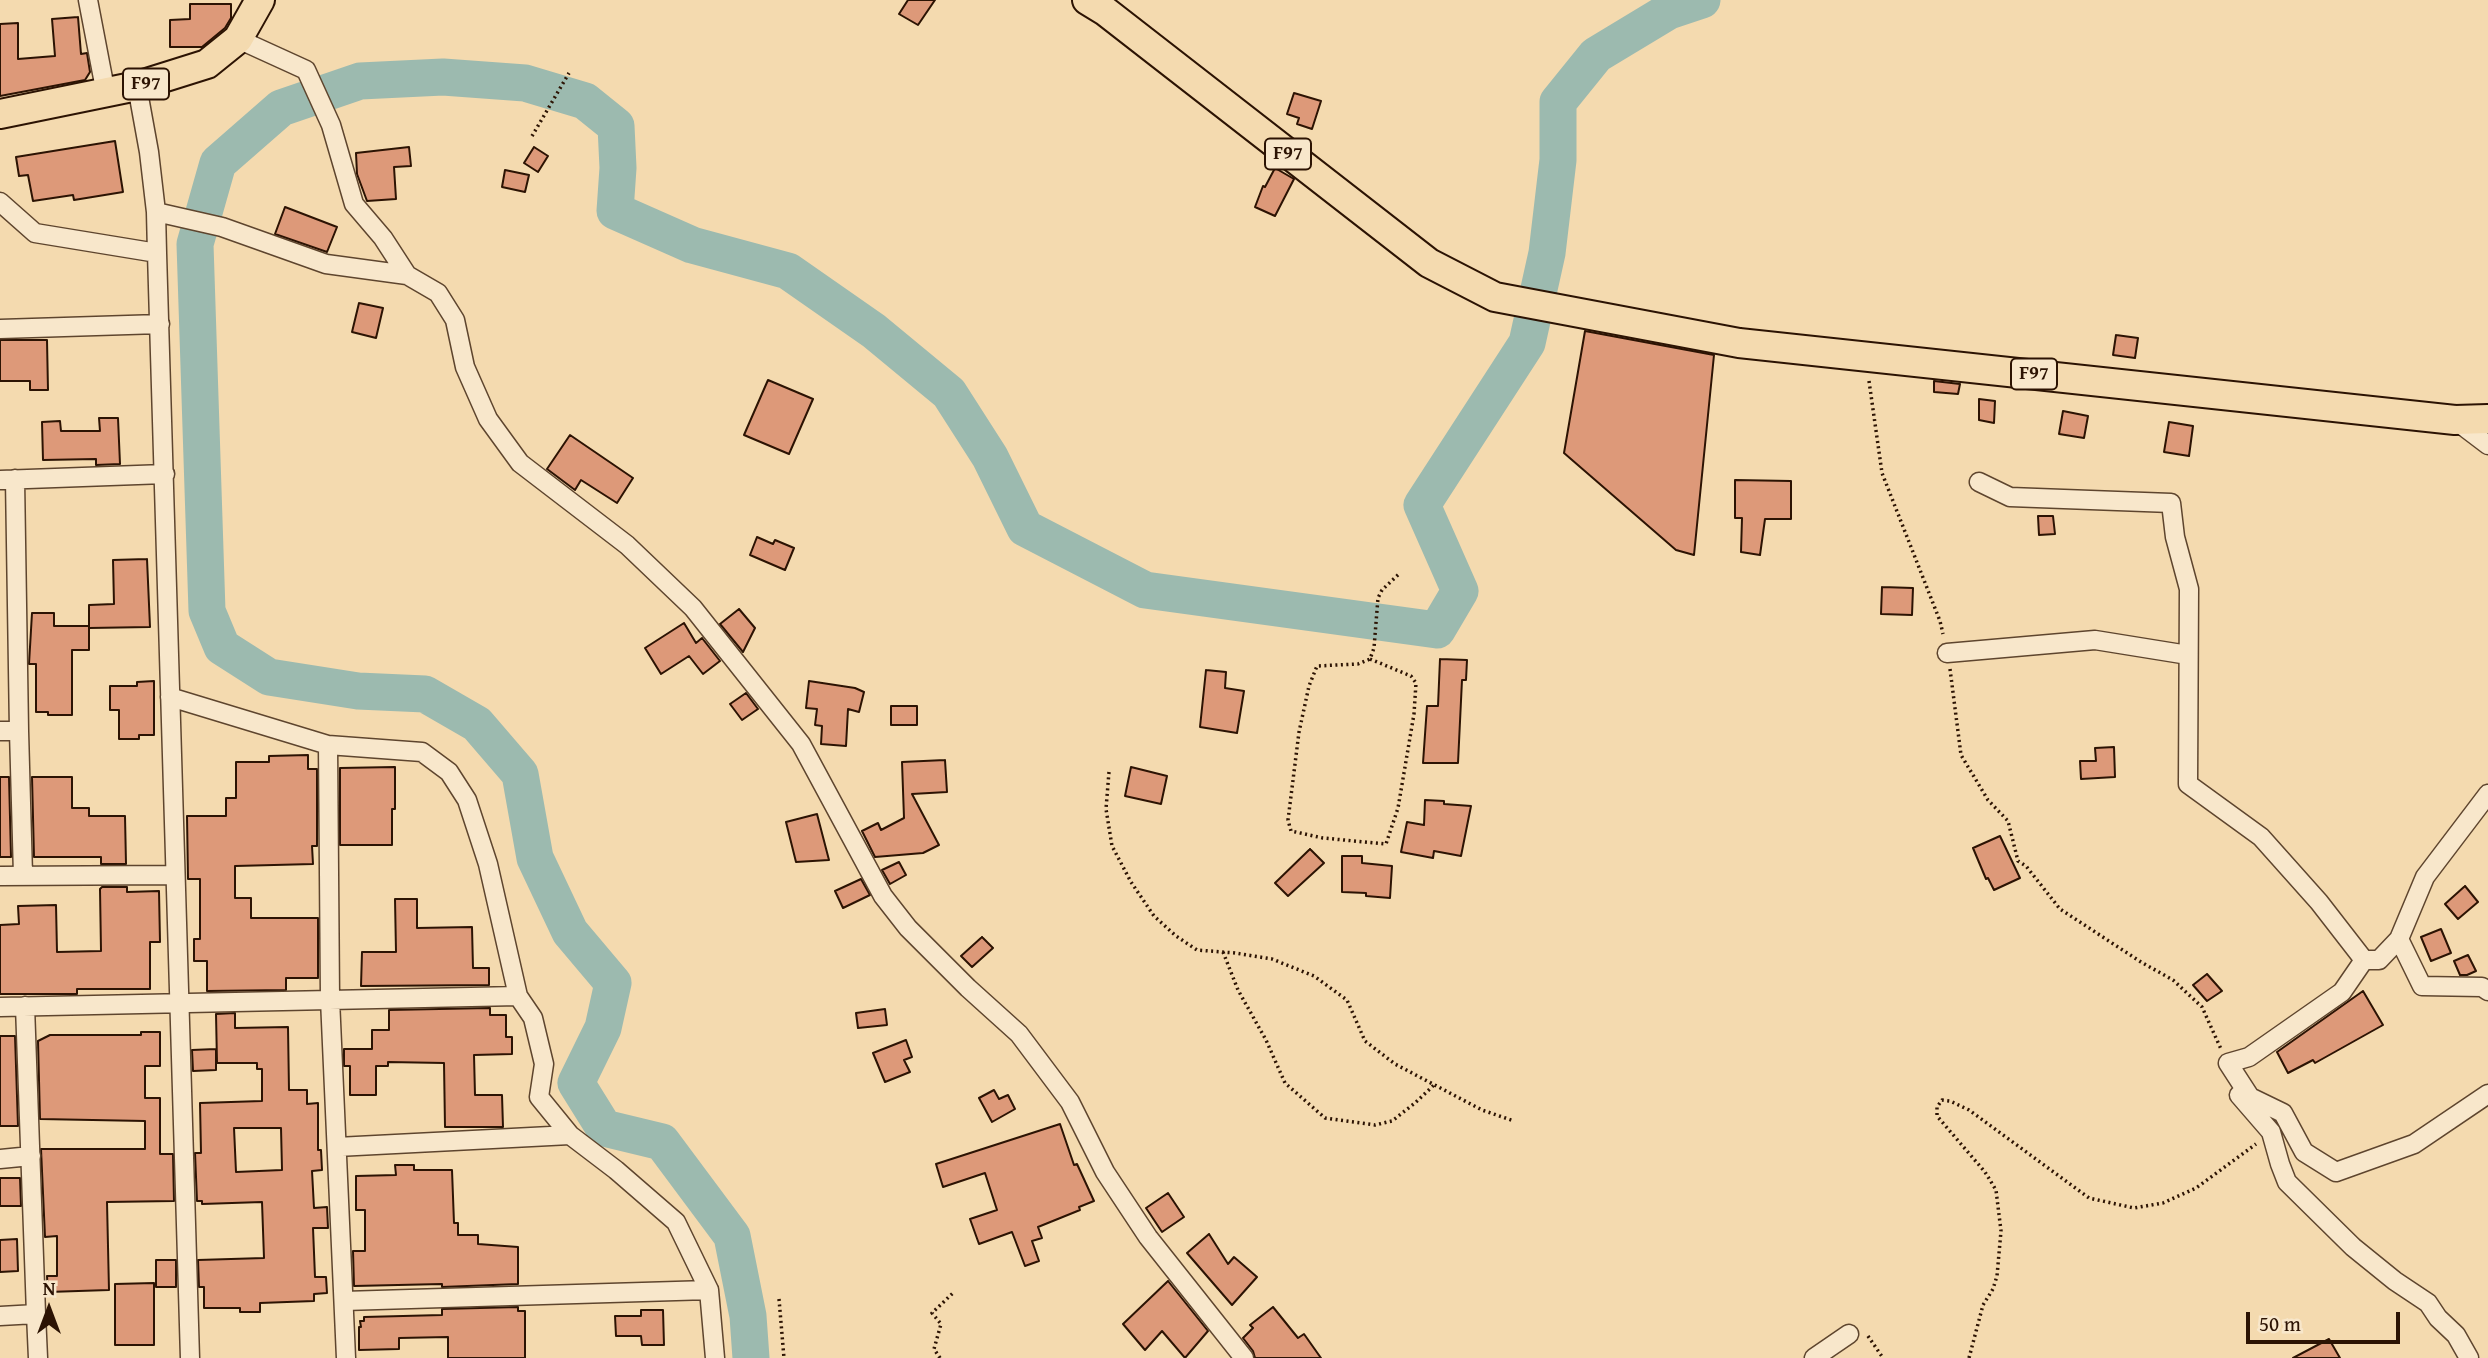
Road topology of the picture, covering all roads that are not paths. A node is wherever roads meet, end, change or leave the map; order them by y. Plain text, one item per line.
1 (88, 0) edge
2 (260, 0) edge
3 (1087, 0) edge
4 (238, 39) junction
5 (137, 86) junction
6 (106, 94) junction
7 (0, 114) edge
8 (0, 202) edge
9 (156, 212) junction
10 (158, 253) junction
11 (407, 275) junction
12 (160, 324) junction
13 (0, 329) edge
14 (2488, 419) edge
15 (2455, 420) junction
16 (2488, 445) edge
17 (165, 474) junction
18 (8, 480) edge
19 (1979, 482) dead end
20 (8, 598) edge
21 (1947, 653) road end
22 (2188, 654) junction
23 (170, 697) junction
24 (0, 731) edge
25 (19, 731) junction
26 (328, 745) junction
27 (2488, 794) edge
28 (23, 875) junction
29 (174, 875) junction
30 (0, 876) edge
31 (2399, 939) junction
32 (2364, 960) junction
33 (2488, 991) edge
34 (518, 996) junction
35 (330, 999) junction
36 (178, 1002) junction
37 (25, 1006) junction
38 (0, 1007) edge
39 (2228, 1063) junction
40 (2488, 1094) edge
41 (569, 1135) junction
42 (337, 1147) junction
43 (31, 1156) junction
44 (0, 1159) edge
45 (709, 1290) junction
46 (344, 1301) junction
47 (36, 1314) junction
48 (0, 1316) edge
49 (1849, 1334) road end
50 (38, 1358) edge
51 (190, 1358) edge
52 (346, 1358) edge
53 (715, 1358) edge
54 (1244, 1358) edge
55 (1814, 1358) edge
56 (2469, 1358) edge

1 - 6 street
2 - 4 main road, F97
3 - 15 main road, F97
4 - 5 main road, F97
4 - 11 street
5 - 6 main road, F97
5 - 9 street
6 - 7 main road, F97
8 - 10 street
9 - 10 street
9 - 11 street
10 - 12 street
11 - 54 street
12 - 13 street
12 - 17 street
14 - 15 main road, F97
15 - 16 street
17 - 18 street
17 - 23 street
18 - 20 street
19 - 22 street
20 - 25 street
21 - 22 street
22 - 32 street
23 - 26 street
23 - 29 street
24 - 25 street
25 - 28 street
26 - 34 street
26 - 35 street
27 - 31 street
28 - 29 street
28 - 30 street
29 - 36 street
31 - 32 street
31 - 33 street
32 - 39 street
34 - 35 street
34 - 41 street
35 - 36 street
35 - 42 street
36 - 37 street
36 - 51 street
37 - 38 street
37 - 43 street
39 - 40 street
39 - 56 street
41 - 42 street
41 - 45 street
42 - 46 street
43 - 44 street
43 - 47 street
45 - 46 street
45 - 53 street
46 - 52 street
47 - 48 street
47 - 50 street
49 - 55 street

